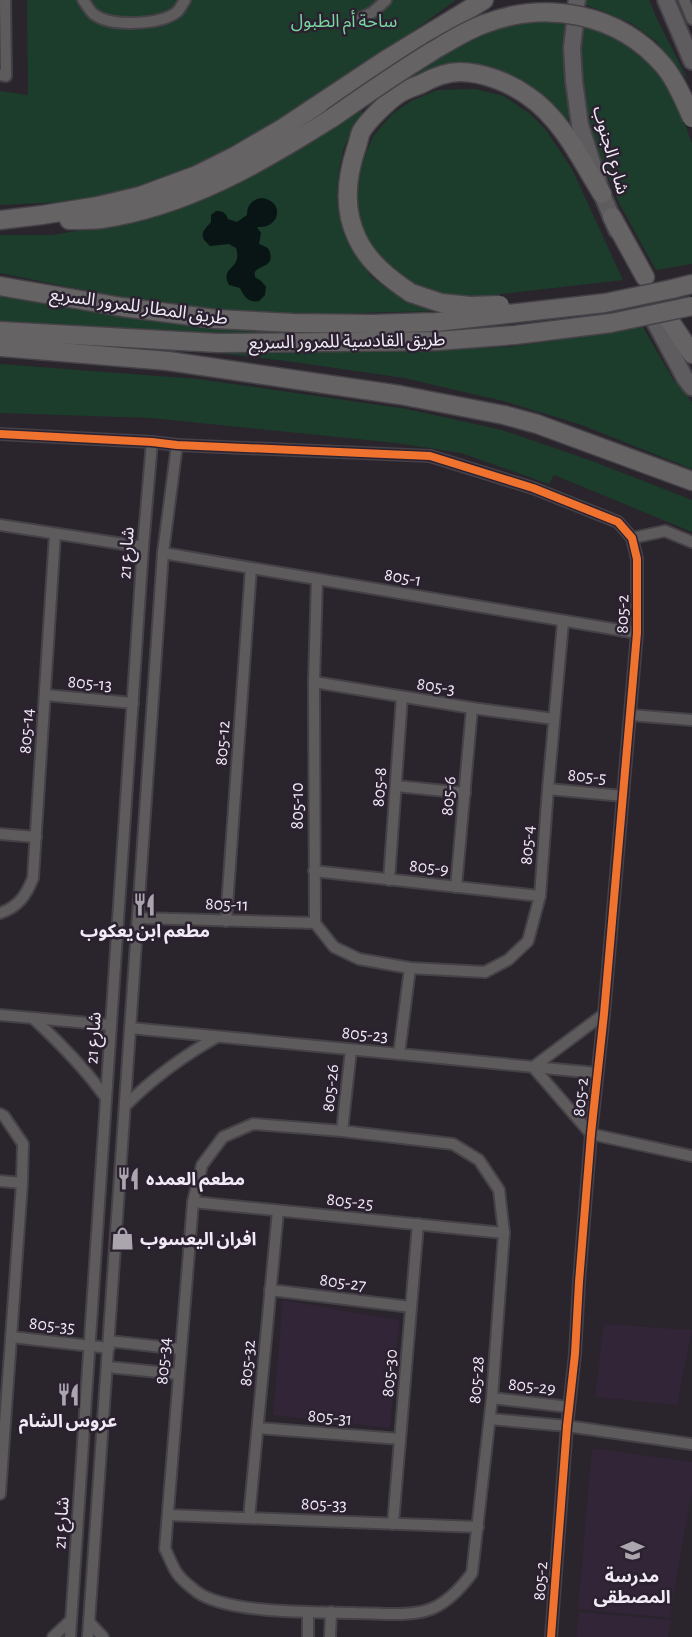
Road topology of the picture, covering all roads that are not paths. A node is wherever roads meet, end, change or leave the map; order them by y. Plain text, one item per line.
1 (5, 0) edge
2 (83, 0) edge
3 (185, 0) edge
4 (386, 0) edge
5 (484, 0) edge
6 (666, 0) edge
7 (684, 0) edge
8 (576, 9) edge
9 (692, 19) edge
10 (356, 20) dead end
11 (692, 61) edge
12 (3, 75) edge
13 (692, 119) edge
14 (602, 194) junction
15 (612, 217) joint
16 (0, 221) edge
17 (641, 277) dead end
18 (692, 284) edge
19 (0, 285) edge
20 (672, 289) junction
21 (692, 306) edge
22 (663, 323) joint
23 (0, 331) edge
24 (0, 347) edge
25 (692, 354) edge
26 (692, 387) edge
27 (0, 434) edge
28 (152, 442) junction
29 (177, 445) junction
30 (692, 481) edge
31 (0, 525) edge
32 (55, 534) junction
33 (632, 538) junction
34 (692, 542) edge
35 (143, 547) junction
36 (163, 553) junction
37 (251, 568) junction
38 (317, 579) junction
39 (563, 622) junction
40 (637, 633) junction
41 (314, 682) junction
42 (45, 695) junction
43 (402, 697) junction
44 (133, 703) junction
45 (472, 708) junction
46 (630, 715) junction
47 (554, 719) junction
48 (692, 720) edge
49 (396, 786) junction
50 (548, 789) junction
51 (465, 793) junction
52 (623, 796) junction
53 (0, 834) edge
54 (36, 837) junction
55 (122, 855) junction
56 (142, 856) junction
57 (314, 872) junction
58 (389, 880) junction
59 (456, 887) junction
60 (540, 896) junction
61 (0, 913) edge
62 (138, 918) junction
63 (226, 921) junction
64 (315, 923) junction
65 (410, 968) junction
66 (604, 1014) junction
67 (0, 1015) edge
68 (33, 1018) junction
69 (111, 1025) junction
70 (130, 1029) junction
71 (217, 1037) junction
72 (351, 1050) junction
73 (399, 1054) junction
74 (533, 1067) junction
75 (597, 1073) junction
76 (106, 1098) junction
77 (125, 1106) junction
78 (0, 1113) edge
79 (342, 1131) junction
80 (591, 1134) junction
81 (692, 1156) edge
82 (0, 1180) edge
83 (22, 1183) junction
84 (193, 1202) junction
85 (278, 1210) junction
86 (418, 1224) junction
87 (504, 1233) junction
88 (270, 1290) junction
89 (411, 1306) junction
90 (11, 1337) junction
91 (109, 1345) junction
92 (89, 1346) junction
93 (180, 1350) junction
94 (108, 1367) junction
95 (178, 1374) junction
96 (492, 1398) junction
97 (569, 1407) junction
98 (490, 1419) junction
99 (567, 1426) junction
100 (258, 1428) junction
101 (400, 1439) junction
102 (692, 1444) edge
103 (0, 1494) edge
104 (168, 1515) junction
105 (249, 1518) junction
106 (393, 1524) junction
107 (478, 1527) junction
108 (308, 1612) junction
109 (331, 1612) junction
110 (71, 1620) junction
111 (89, 1622) junction
112 (53, 1637) edge
113 (70, 1637) edge
114 (88, 1637) edge
115 (103, 1637) edge
116 (308, 1637) edge
117 (330, 1637) edge
118 (551, 1637) edge

1 - 12 street
2 - 3 street
4 - 10 street
5 - 16 highway
6 - 11 main road
7 - 9 street
8 - 14 main road, شارع الجنوب
13 - 16 highway, bridge
14 - 15 main road, شارع الجنوب
14 - 20 highway, bridge
15 - 17 highway
18 - 20 highway
19 - 20 highway, طريق المطار للمرور السريع, bridge
21 - 23 highway, طريق القادسية للمرور السريع, bridge
22 - 25 highway
22 - 26 main road
24 - 30 highway
27 - 28 street
28 - 29 street
28 - 35 street, شارع 21
29 - 33 street
29 - 36 street, شارع 21
31 - 32 street
32 - 35 street
32 - 42 street, 805-14
33 - 34 street
33 - 40 street, 805-2
35 - 44 street, شارع 21
36 - 37 street, 805-1
36 - 56 street, شارع 21
37 - 38 street, 805-1
37 - 63 street, 805-12
38 - 39 street, 805-1
38 - 41 street, 805-10
39 - 40 street, 805-1
39 - 47 street, 805-4
40 - 46 street, 805-2
41 - 43 street, 805-3
41 - 57 street, 805-10
42 - 44 street, 805-13
42 - 54 street, 805-14
43 - 45 street, 805-3
43 - 49 street, 805-8
44 - 55 street, شارع 21
45 - 47 street, 805-3
45 - 51 street, 805-6
46 - 48 street
46 - 52 street, 805-2
47 - 50 street, 805-4
49 - 51 street
49 - 58 street, 805-8
50 - 52 street, 805-5
50 - 60 street, 805-4
51 - 59 street, 805-6
52 - 66 street, 805-2
53 - 54 street
54 - 61 street, 805-14
55 - 56 street
55 - 69 street, شارع 21
56 - 62 street, شارع 21
57 - 58 street, 805-9
57 - 64 street, 805-10
58 - 59 street, 805-9
59 - 60 street, 805-9
60 - 65 street, 805-4
62 - 63 street, 805-11
62 - 70 street, شارع 21
63 - 64 street, 805-11
64 - 65 street
65 - 73 street
66 - 74 street
66 - 75 street, 805-2
67 - 68 street
68 - 69 street
68 - 76 street
69 - 76 street, شارع 21
70 - 71 street, 805-23
70 - 77 street, شارع 21
71 - 72 street, 805-23
71 - 77 street
72 - 73 street, 805-23
72 - 79 street, 805-26
73 - 74 street, 805-23
74 - 75 street, 805-23
74 - 80 street
75 - 80 street, 805-2
76 - 92 street, شارع 21
77 - 91 street, شارع 21
78 - 83 street
79 - 84 street, 805-34
79 - 87 street, 805-28
80 - 81 street
80 - 97 street, 805-2
82 - 83 street
83 - 90 street
84 - 85 street, 805-25
84 - 93 street, 805-34
85 - 86 street, 805-25
85 - 88 street, 805-32
86 - 87 street, 805-25
86 - 89 street, 805-30
87 - 96 street, 805-28
88 - 89 street, 805-27
88 - 100 street, 805-32
89 - 101 street, 805-30
90 - 92 street, 805-35
90 - 103 street
91 - 92 street, 805-35
91 - 93 street
91 - 94 street, شارع 21
92 - 110 street, شارع 21
93 - 95 street, 805-34
94 - 95 street
94 - 111 street, شارع 21
95 - 104 street, 805-34
96 - 97 street, 805-29
96 - 98 street, 805-28
97 - 99 street, 805-2
98 - 99 street
98 - 107 street, 805-28
99 - 102 street
99 - 118 street, 805-2
100 - 101 street, 805-31
100 - 105 street, 805-32
101 - 106 street, 805-30
104 - 105 street, 805-33
104 - 108 street, 805-34
105 - 106 street, 805-33
106 - 107 street, 805-33
107 - 109 street, 805-28
108 - 109 street, 805-28
108 - 116 street
109 - 117 street
110 - 112 street
110 - 113 street, شارع 21
111 - 114 street, شارع 21
111 - 115 street

